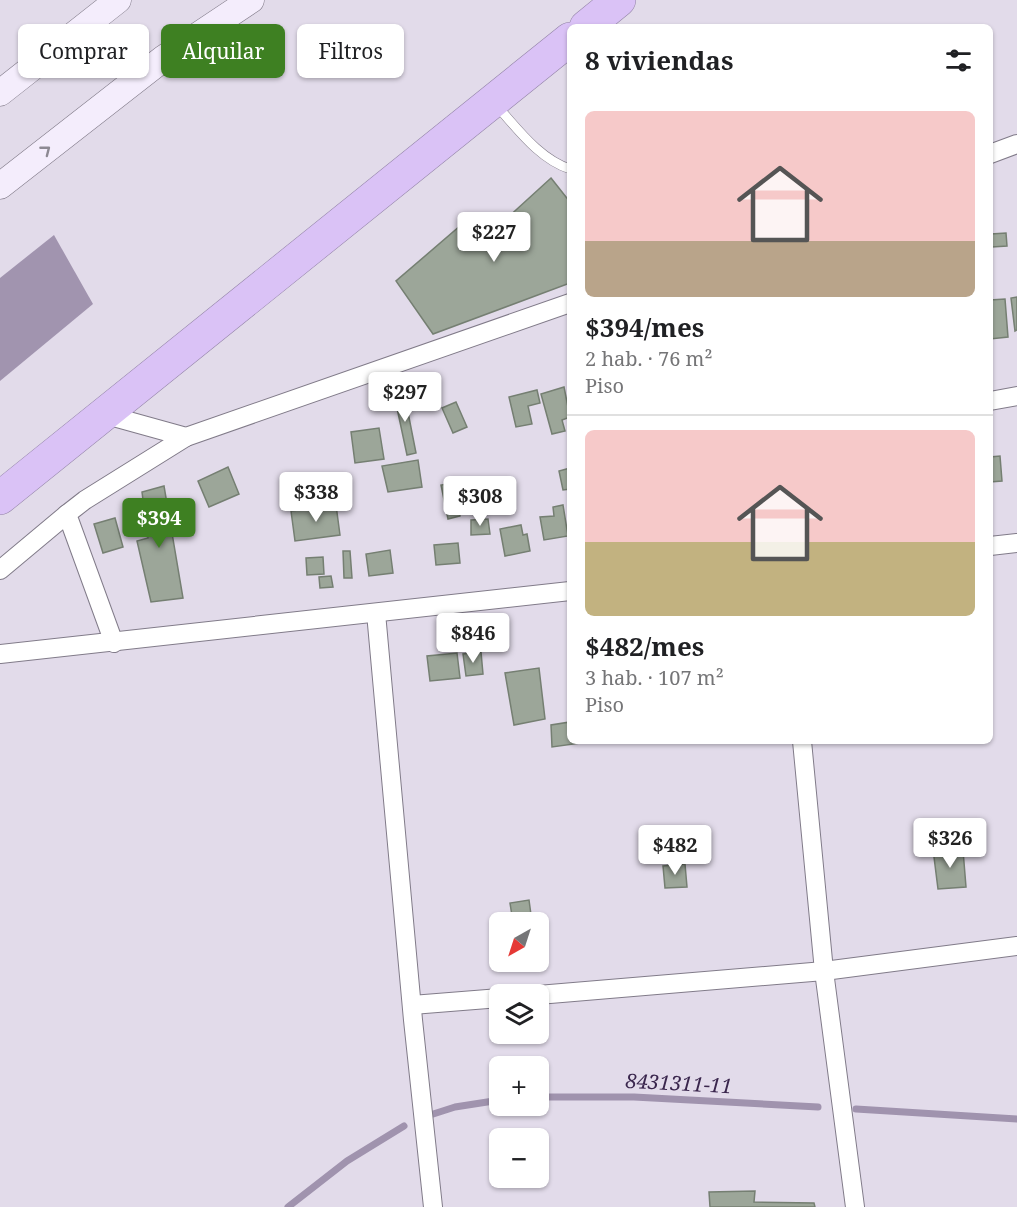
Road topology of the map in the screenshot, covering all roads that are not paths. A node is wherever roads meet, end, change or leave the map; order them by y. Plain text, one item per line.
1 (118, 0) edge
2 (251, 0) edge
3 (619, 0) edge
4 (590, 24) edge
5 (567, 41) edge
6 (0, 93) edge
7 (493, 101) junction
8 (1017, 144) edge
9 (993, 152) edge
10 (567, 168) edge
11 (0, 186) edge
12 (567, 309) edge
13 (1017, 396) edge
14 (993, 400) edge
15 (103, 414) junction
16 (186, 437) junction
17 (0, 498) edge
18 (68, 514) junction
19 (1017, 543) edge
20 (993, 546) edge
21 (0, 570) edge
22 (567, 591) edge
23 (376, 613) junction
24 (114, 643) junction
25 (0, 654) edge
26 (802, 744) edge
27 (1017, 946) edge
28 (824, 971) junction
29 (549, 994) edge
30 (489, 999) edge
31 (412, 1005) junction
32 (433, 1207) edge
33 (855, 1207) edge

1 - 6 street
11 -> 2 street
3 - 4 highway
5 - 7 highway
7 - 10 lane
7 - 15 highway
8 - 9 street
12 - 16 street
13 - 14 street
15 - 16 street
15 - 17 highway
16 - 18 street
18 - 21 street
18 - 24 street
19 - 20 street
22 - 23 street
23 - 24 street
23 - 31 street
24 - 25 street
26 - 28 street
27 - 28 street
28 - 29 street
28 - 33 street
30 - 31 street
31 - 32 street

